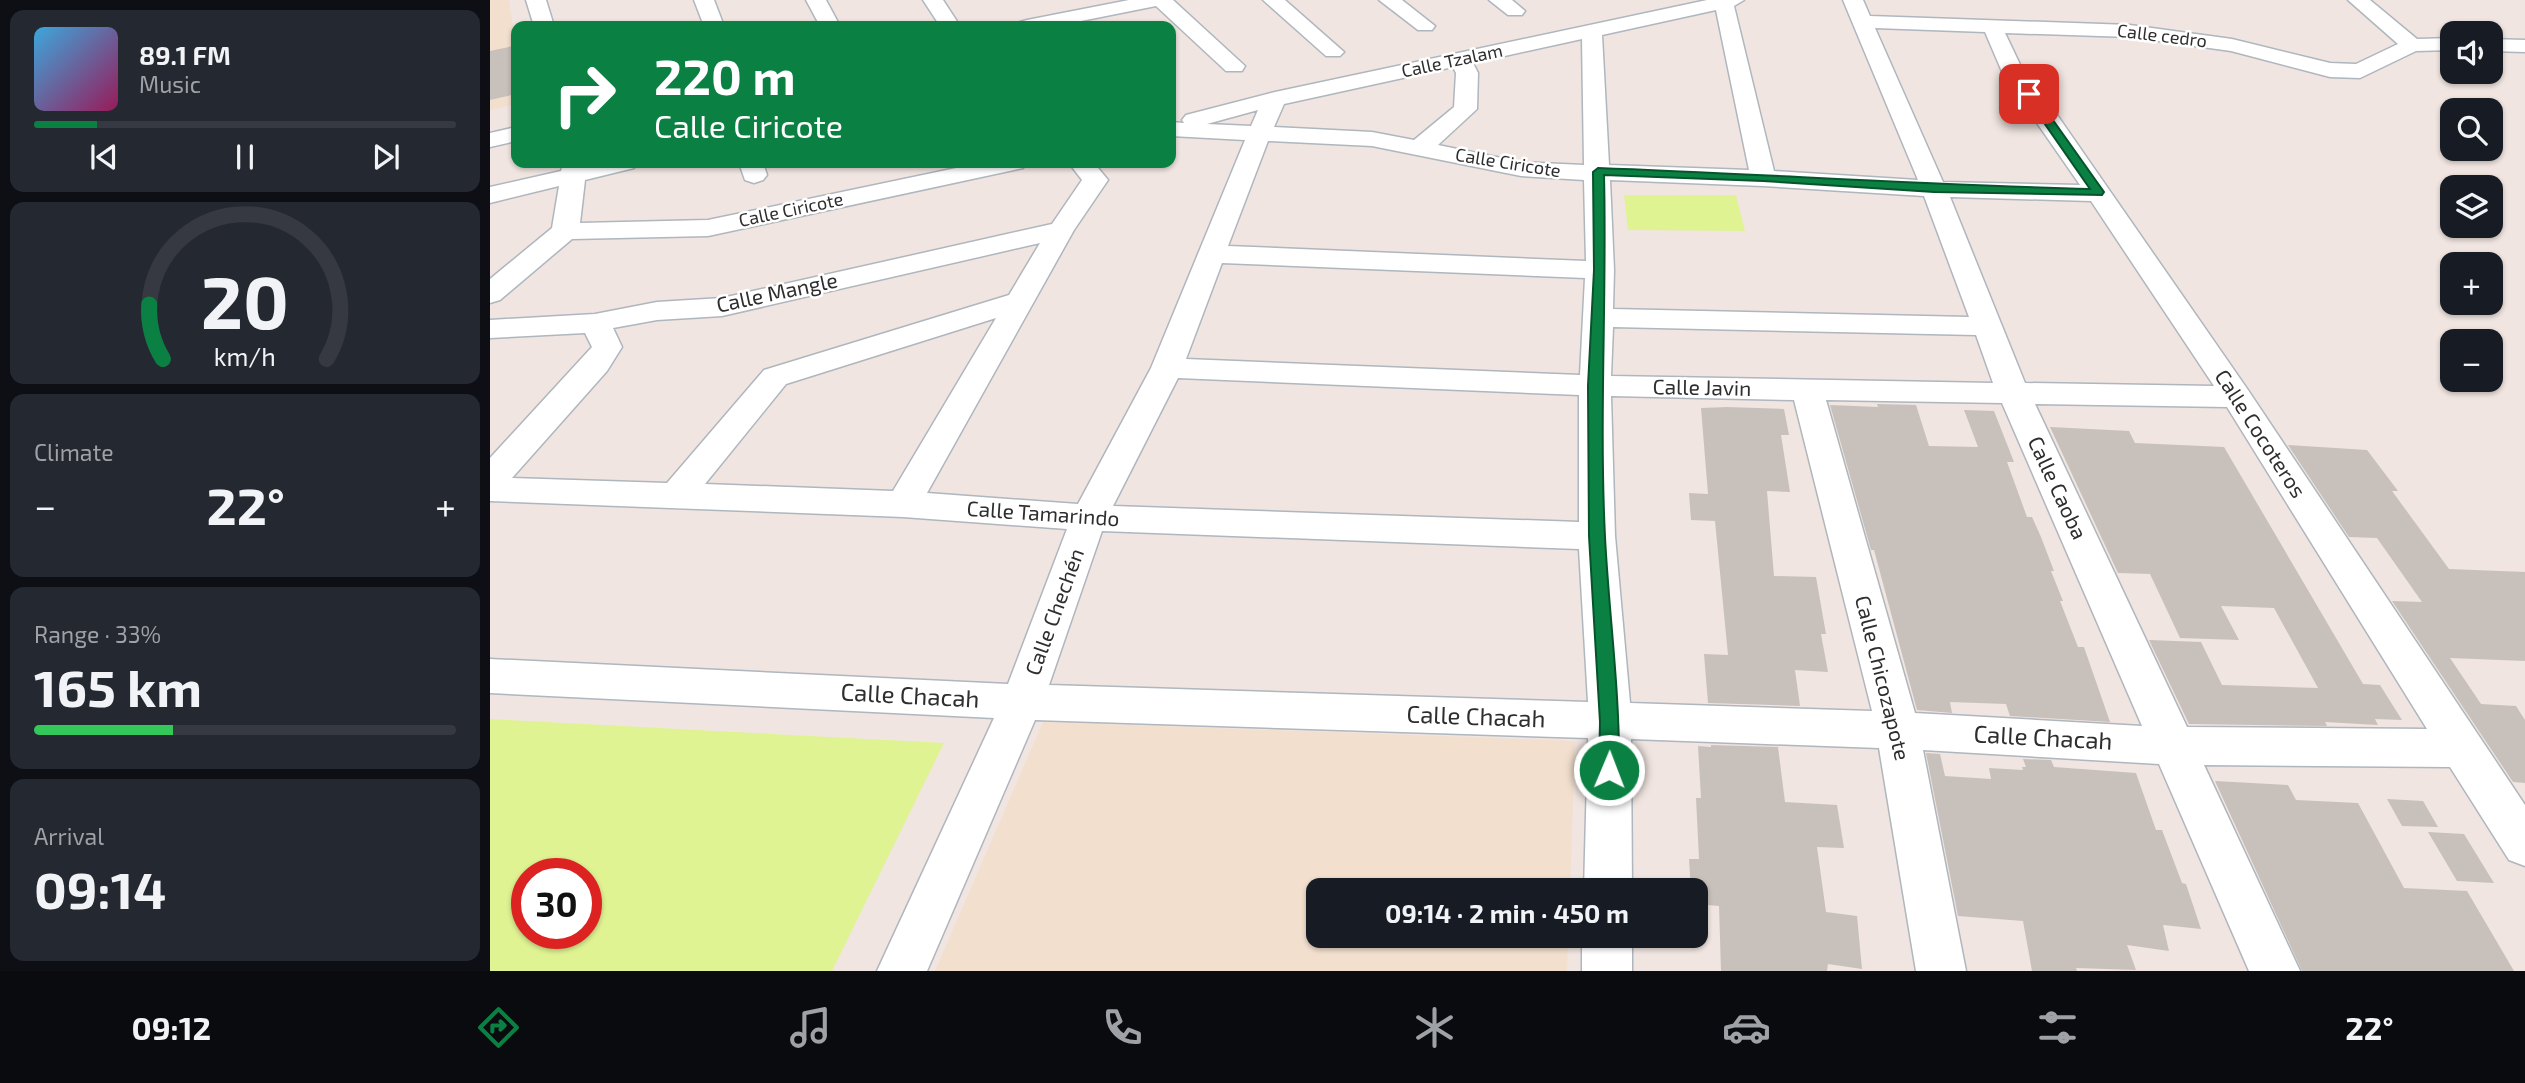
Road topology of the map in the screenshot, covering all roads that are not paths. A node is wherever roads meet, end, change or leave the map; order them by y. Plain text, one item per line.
1 (536, 0) edge
2 (704, 0) edge
3 (816, 0) edge
4 (933, 0) edge
5 (1049, 0) edge
6 (1160, 0) edge
7 (1273, 0) edge
8 (1389, 0) edge
9 (2358, 0) edge
10 (1729, 1) edge
11 (1858, 11) edge
12 (542, 21) edge
13 (712, 21) edge
14 (827, 21) edge
15 (947, 21) edge
16 (1067, 21) edge
17 (1072, 21) edge
18 (1424, 26) dead end
19 (1992, 26) junction
20 (1591, 32) junction
21 (2440, 44) edge
22 (2412, 45) junction
23 (2503, 45) edge
24 (2525, 46) edge
25 (1333, 52) dead end
26 (1460, 59) junction
27 (1234, 66) dead end
28 (1275, 99) junction
29 (1176, 126) edge
30 (1176, 127) edge
31 (1259, 134) junction
32 (511, 135) edge
33 (490, 140) edge
34 (1421, 147) junction
35 (575, 168) edge
36 (990, 168) edge
37 (1085, 168) edge
38 (1598, 172) junction
39 (1763, 178) junction
40 (1934, 189) junction
41 (2098, 192) junction
42 (490, 195) edge
43 (1061, 230) junction
44 (565, 231) junction
45 (1211, 254) junction
46 (1600, 270) junction
47 (490, 294) edge
48 (1022, 300) junction
49 (1597, 318) junction
50 (595, 323) junction
51 (1985, 326) junction
52 (490, 329) edge
53 (1167, 368) junction
54 (1595, 386) junction
55 (1807, 389) junction
56 (2014, 392) junction
57 (2238, 397) junction
58 (490, 480) edge
59 (490, 489) edge
60 (678, 494) junction
61 (903, 503) junction
62 (1089, 518) junction
63 (1597, 536) junction
64 (490, 676) edge
65 (1022, 702) junction
66 (1610, 722) junction
67 (1898, 730) junction
68 (2175, 746) junction
69 (2463, 748) junction
70 (2525, 845) edge
71 (1608, 878) edge
72 (1607, 948) edge
73 (902, 971) edge
74 (1607, 971) edge
75 (1941, 971) edge
76 (2275, 971) edge

1 - 12 street
2 - 13 street
3 - 14 street
4 - 15 street
5 - 16 street
6 - 17 street
6 - 27 street
7 - 25 street
8 - 18 street
9 - 22 street
10 - 20 street, Calle Tzalam
10 - 39 street
11 - 19 street, Calle cedro
11 - 40 street, Calle Caoba
19 - 22 street, Calle cedro
19 - 41 street, Calle Cocoteros
20 - 26 street, Calle Tzalam
20 - 38 street
21 - 22 street, Calle cedro
23 - 24 street
26 - 28 street, Calle Tzalam
26 - 34 street
28 - 29 street, Calle Tzalam
28 - 31 street, Calle Chechén
30 - 31 street, Calle Ciricote
31 - 34 street, Calle Ciricote
31 - 45 street, Calle Chechén
32 - 33 street
34 - 38 street, Calle Ciricote
35 - 42 street
35 - 44 street
36 - 44 street, Calle Ciricote
37 - 43 street
38 - 39 street, Calle Ciricote
38 - 46 street
39 - 40 street, Calle Ciricote
40 - 41 street, Calle Ciricote
40 - 51 street, Calle Caoba
41 - 57 street, Calle Cocoteros
43 - 48 street
43 - 50 street, Calle Mangle
44 - 47 street
45 - 46 street
45 - 53 street, Calle Chechén
46 - 49 street
48 - 60 street
48 - 61 street
49 - 51 street
49 - 54 street
50 - 52 street, Calle Mangle
50 - 58 street
51 - 56 street, Calle Caoba
53 - 54 street, Calle Javin
53 - 62 street, Calle Chechén
54 - 55 street, Calle Javin
54 - 63 street
55 - 56 street, Calle Javin
55 - 67 street, Calle Chicozapote
56 - 57 street, Calle Javin
56 - 68 street, Calle Caoba
57 - 69 street, Calle Cocoteros
59 - 60 street, Calle Tamarindo
60 - 61 street, Calle Tamarindo
61 - 62 street, Calle Tamarindo
62 - 63 street, Calle Tamarindo
62 - 65 street, Calle Chechén
63 - 66 street
64 - 65 street, Calle Chacah
65 - 66 street, Calle Chacah
65 - 73 street, Calle Chechén
66 - 67 street, Calle Chacah
66 - 71 street
67 - 68 street, Calle Chacah
67 - 75 street, Calle Chicozapote
68 - 69 street, Calle Chacah
68 - 76 street, Calle Caoba
69 - 70 street, Calle Cocoteros
72 - 74 street

